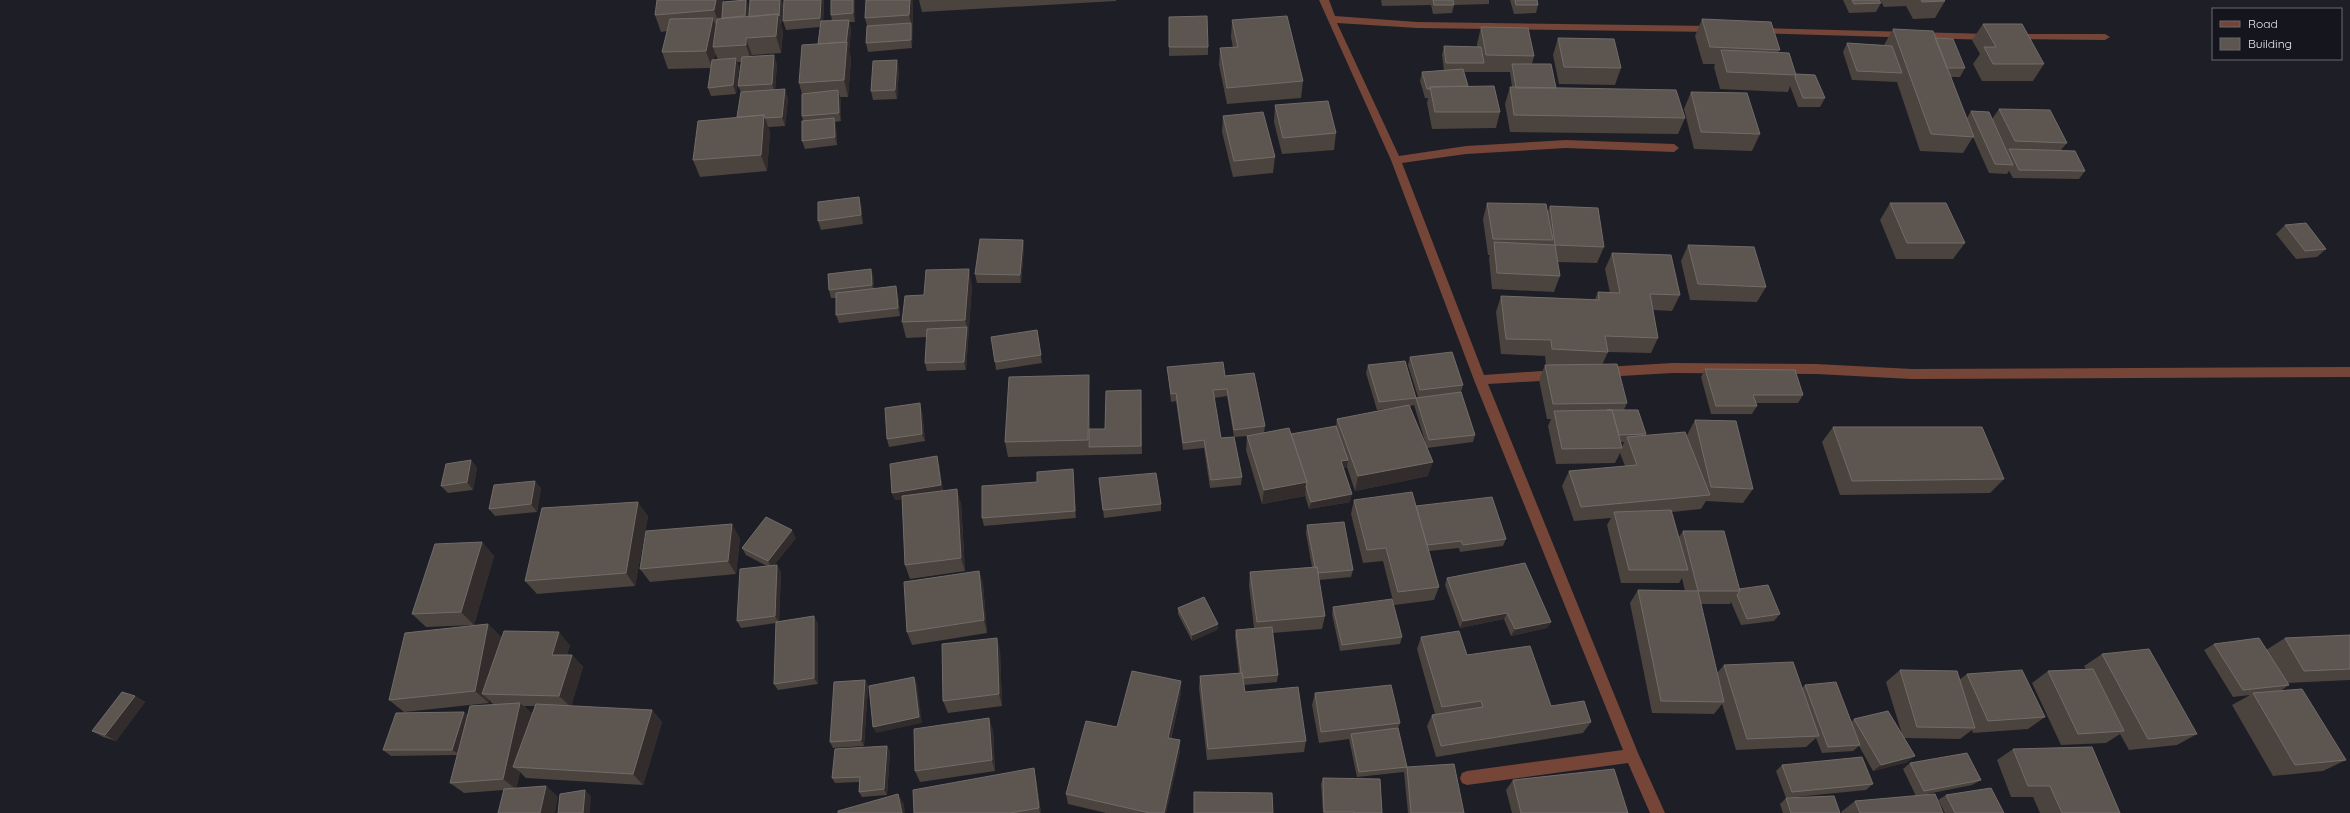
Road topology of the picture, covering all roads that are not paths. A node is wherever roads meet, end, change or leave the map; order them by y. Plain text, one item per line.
1 (1324, 0) edge
2 (1331, 19) junction
3 (1722, 30) edge
4 (1746, 31) edge
5 (2105, 37) dead end
6 (1674, 148) dead end
7 (1396, 160) junction
8 (2350, 372) edge
9 (1591, 373) edge
10 (1567, 374) edge
11 (1480, 380) junction
12 (1632, 756) junction
13 (1467, 778) dead end
14 (1658, 813) edge

1 - 2 street
2 - 3 street
2 - 7 street
4 - 5 street
6 - 7 street
7 - 11 street
8 - 9 street
10 - 11 street
11 - 12 street
12 - 13 street
12 - 14 street

